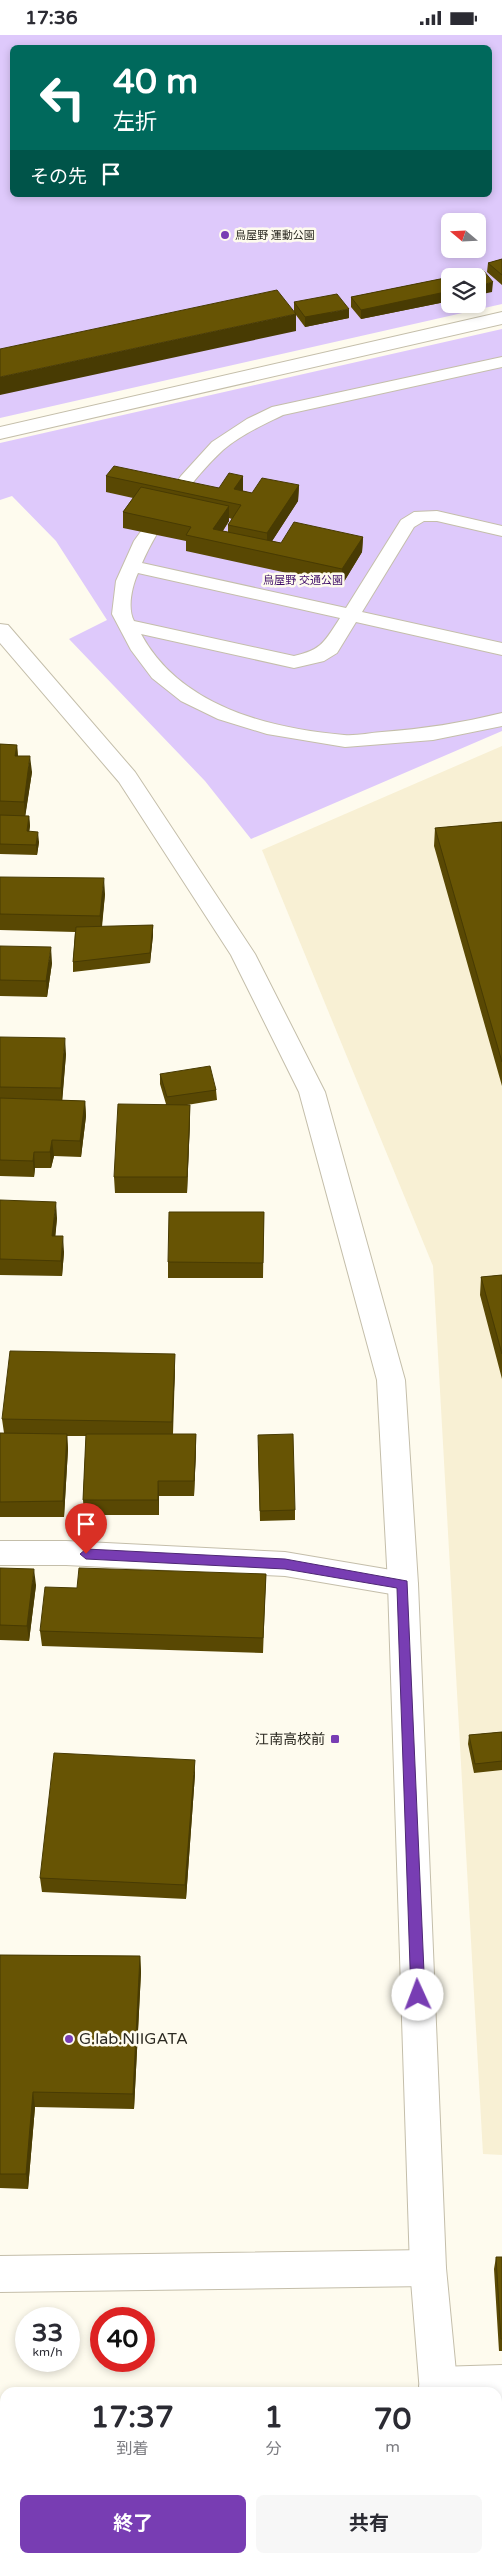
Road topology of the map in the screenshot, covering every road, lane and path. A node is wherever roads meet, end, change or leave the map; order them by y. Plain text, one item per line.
1 (502, 318) edge
2 (502, 362) edge
3 (0, 433) edge
4 (502, 531) edge
5 (132, 565) junction
6 (350, 616) junction
7 (127, 625) junction
8 (0, 630) edge
9 (502, 649) edge
10 (502, 719) edge
11 (0, 1553) edge
12 (403, 1584) junction
13 (428, 2269) junction
14 (0, 2274) edge
15 (502, 2385) edge
16 (438, 2387) edge
17 (470, 2387) edge

1 - 3 street
2 - 5 lane
4 - 6 lane
5 - 6 lane
5 - 7 lane
6 - 7 lane
6 - 9 lane
7 - 10 lane
8 - 12 street
11 - 12 street
12 - 13 street
13 - 14 street
13 - 16 street
15 - 17 street

